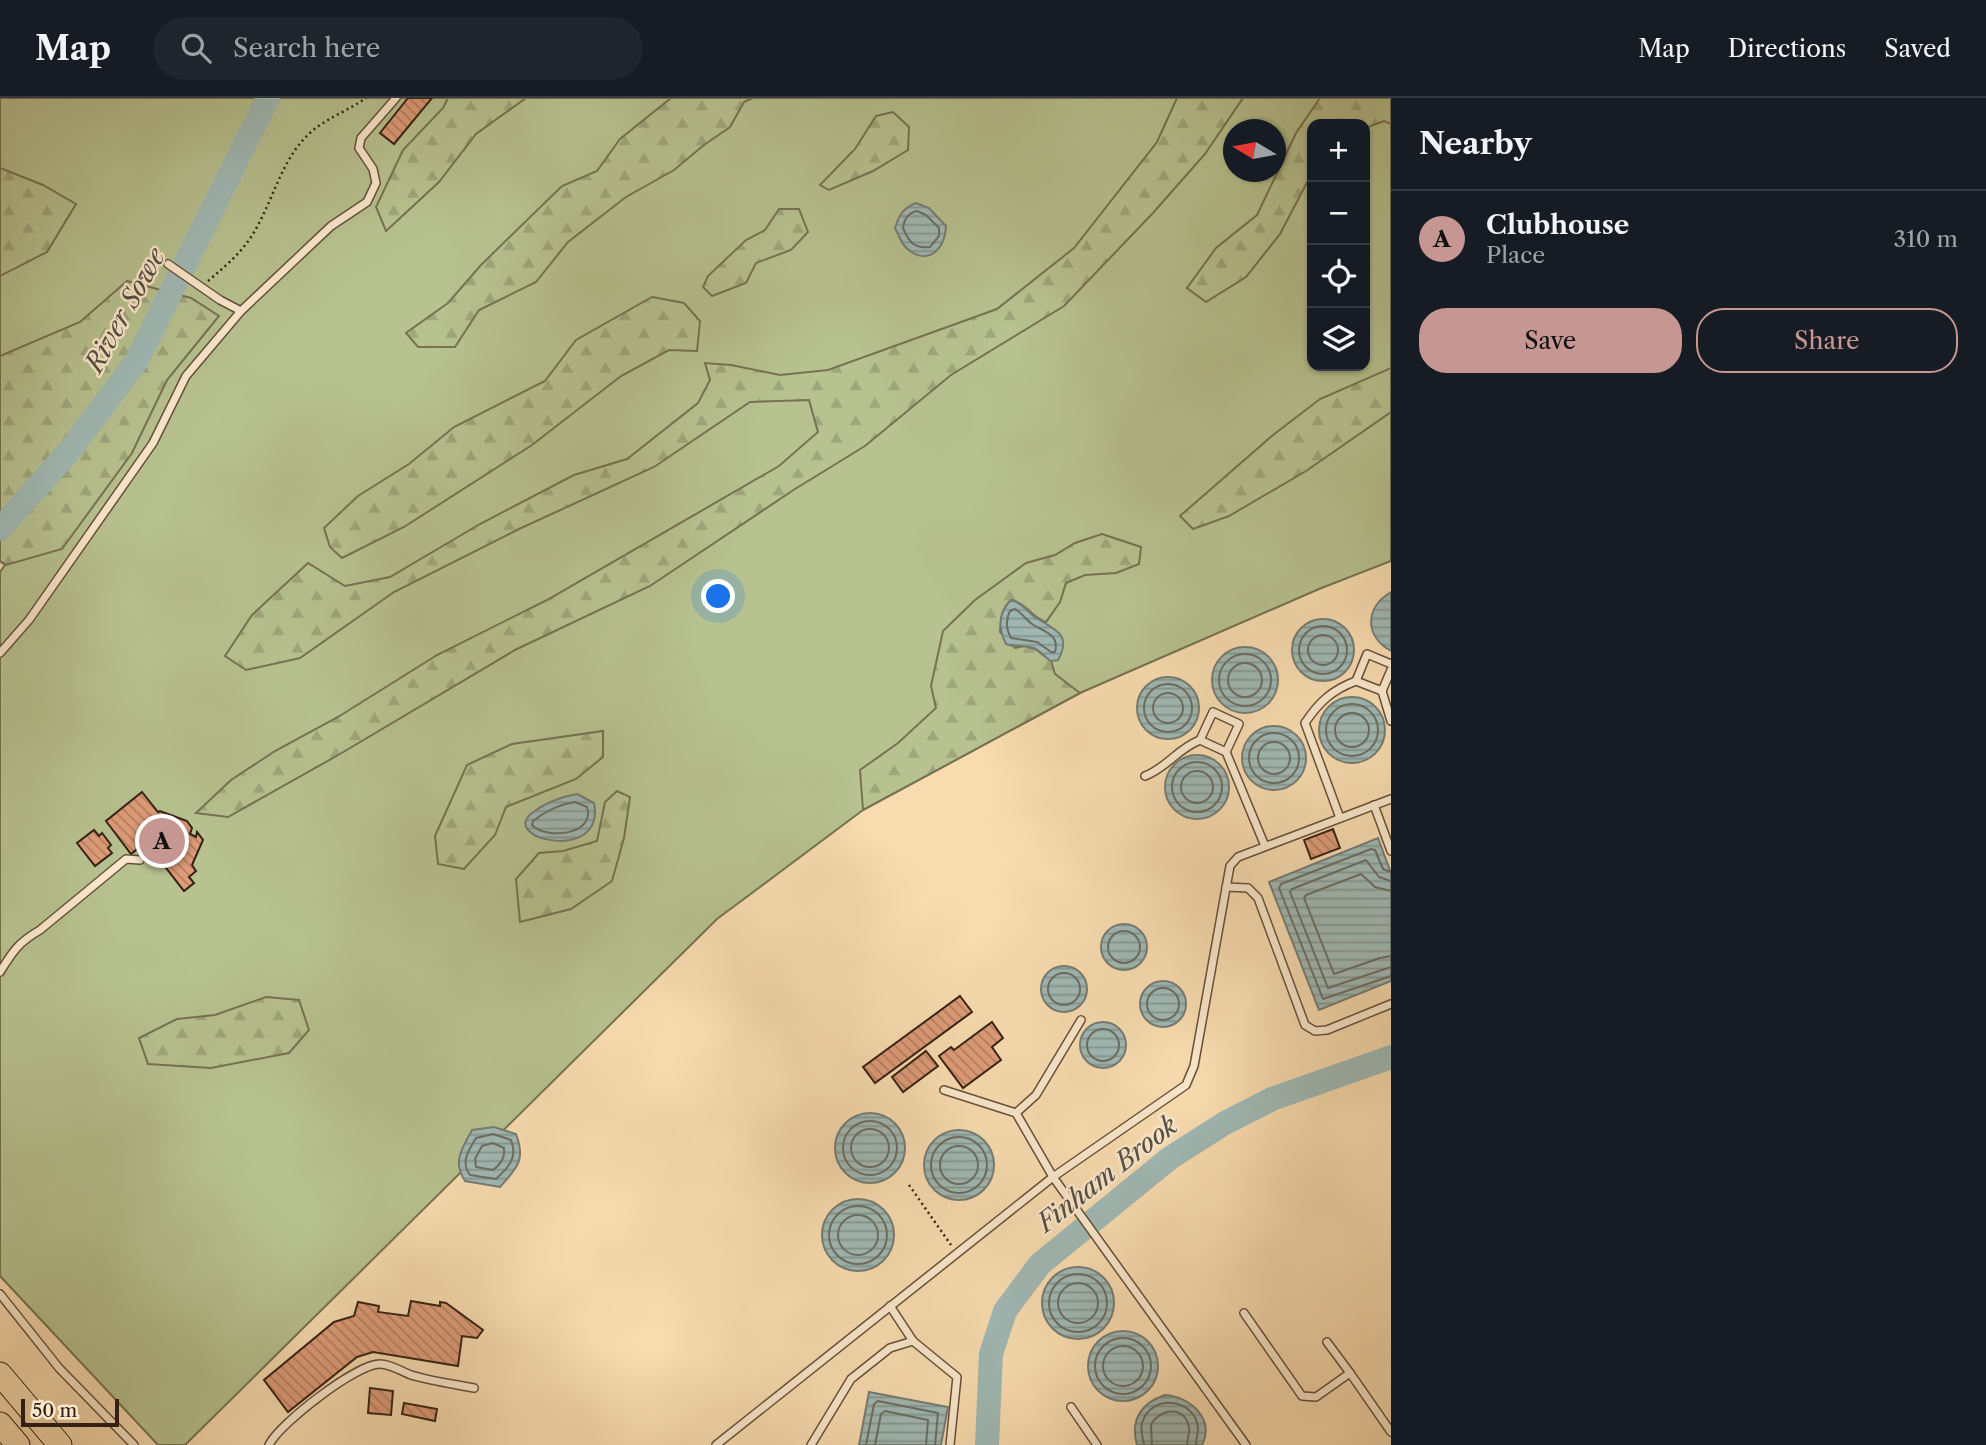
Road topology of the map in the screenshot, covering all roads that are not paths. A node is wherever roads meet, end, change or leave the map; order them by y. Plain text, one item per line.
1 (396, 98) edge
2 (168, 264) dead end
3 (241, 311) junction
4 (0, 653) edge
5 (1391, 664) edge
6 (1391, 670) edge
7 (1356, 681) junction
8 (1382, 691) junction
9 (1391, 721) edge
10 (1200, 740) junction
11 (1226, 752) junction
12 (1145, 776) dead end
13 (1391, 799) edge
14 (1374, 805) junction
15 (1340, 818) junction
16 (1265, 846) junction
17 (1391, 851) edge
18 (140, 860) dead end
19 (1226, 887) junction
20 (0, 972) edge
21 (1391, 1004) edge
22 (1081, 1020) dead end
23 (944, 1090) dead end
24 (1016, 1112) junction
25 (1053, 1177) junction
26 (0, 1294) edge
27 (890, 1306) junction
28 (1244, 1313) dead end
29 (913, 1341) junction
30 (1327, 1342) dead end
31 (1350, 1373) junction
32 (0, 1374) edge
33 (474, 1388) dead end
34 (1071, 1407) dead end
35 (0, 1424) edge
36 (1391, 1432) edge
37 (18, 1445) edge
38 (60, 1445) edge
39 (134, 1445) edge
40 (269, 1445) edge
41 (716, 1445) edge
42 (811, 1445) edge
43 (950, 1445) edge
44 (1097, 1445) edge
45 (1246, 1445) edge

1 - 3 lane
2 - 3 lane
3 - 4 lane
5 - 7 lane
6 - 8 lane
7 - 8 lane
7 - 15 lane
8 - 9 lane
10 - 11 lane
10 - 11 lane
10 - 12 lane
11 - 16 lane
13 - 14 lane
14 - 15 lane
14 - 17 lane
15 - 16 lane
16 - 19 lane
18 - 20 lane
19 - 21 lane
19 - 25 lane
22 - 24 lane
23 - 24 lane
24 - 25 lane
25 - 27 lane
25 - 45 lane
26 - 39 lane
27 - 29 lane
27 - 41 lane
28 - 31 lane
29 - 42 lane
29 - 43 lane
30 - 31 lane
31 - 36 lane
32 - 38 highway
33 - 40 lane
34 - 44 lane
35 - 37 highway

